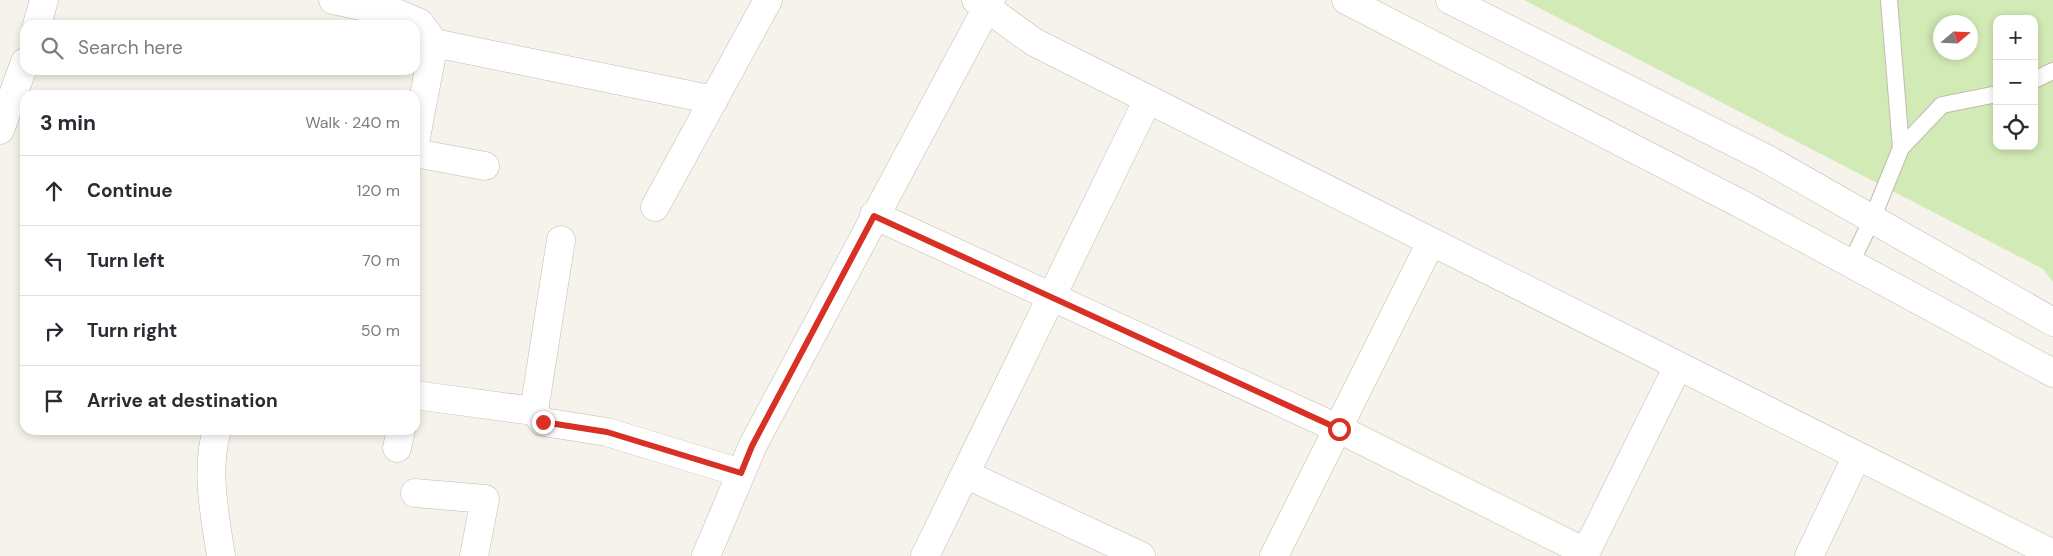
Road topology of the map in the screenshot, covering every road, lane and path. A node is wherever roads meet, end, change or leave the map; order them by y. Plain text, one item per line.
1 (44, 0) edge
2 (334, 0) edge
3 (768, 0) edge
4 (1346, 0) edge
5 (1450, 0) edge
6 (1889, 0) edge
7 (984, 3) edge
8 (38, 20) edge
9 (413, 20) edge
10 (420, 23) edge
11 (434, 43) junction
12 (2053, 71) edge
13 (20, 75) edge
14 (2038, 78) edge
15 (1993, 95) edge
16 (1148, 99) junction
17 (714, 100) junction
18 (420, 117) edge
19 (0, 130) edge
20 (1901, 148) junction
21 (420, 154) edge
22 (485, 166) dead end
23 (655, 207) dead end
24 (874, 216) junction
25 (1872, 219) junction
26 (561, 240) dead end
27 (1431, 242) junction
28 (1850, 263) junction
29 (1052, 299) junction
30 (2053, 322) edge
31 (1678, 366) junction
32 (2053, 373) edge
33 (420, 396) edge
34 (534, 411) junction
35 (1339, 429) junction
36 (215, 435) edge
37 (1858, 456) junction
38 (741, 473) junction
39 (966, 474) junction
40 (415, 494) dead end
41 (1584, 554) edge
42 (2048, 554) edge
43 (221, 556) edge
44 (474, 556) edge
45 (706, 556) edge
46 (925, 556) edge
47 (1141, 556) edge
48 (1274, 556) edge
49 (1809, 556) edge

1 - 8 street
2 - 9 street
3 - 17 street
4 - 28 street
5 - 25 street
6 - 20 lane
7 - 16 street
7 - 24 street
10 - 11 street
11 - 17 street
11 - 18 street
12 - 14 lane
13 - 19 street
15 - 20 lane
16 - 27 street
16 - 29 street
17 - 23 street
20 - 25 lane
21 - 22 street
24 - 29 street
24 - 38 street
25 - 28 lane
25 - 30 street
26 - 34 street
27 - 31 street
27 - 35 street
28 - 32 street
29 - 35 street
29 - 39 street
31 - 37 street
31 - 41 street
33 - 34 street
34 - 38 street
35 - 41 street
35 - 48 street
36 - 43 street
37 - 42 street
37 - 49 street
38 - 45 street
39 - 46 street
39 - 47 street
40 - 44 street

